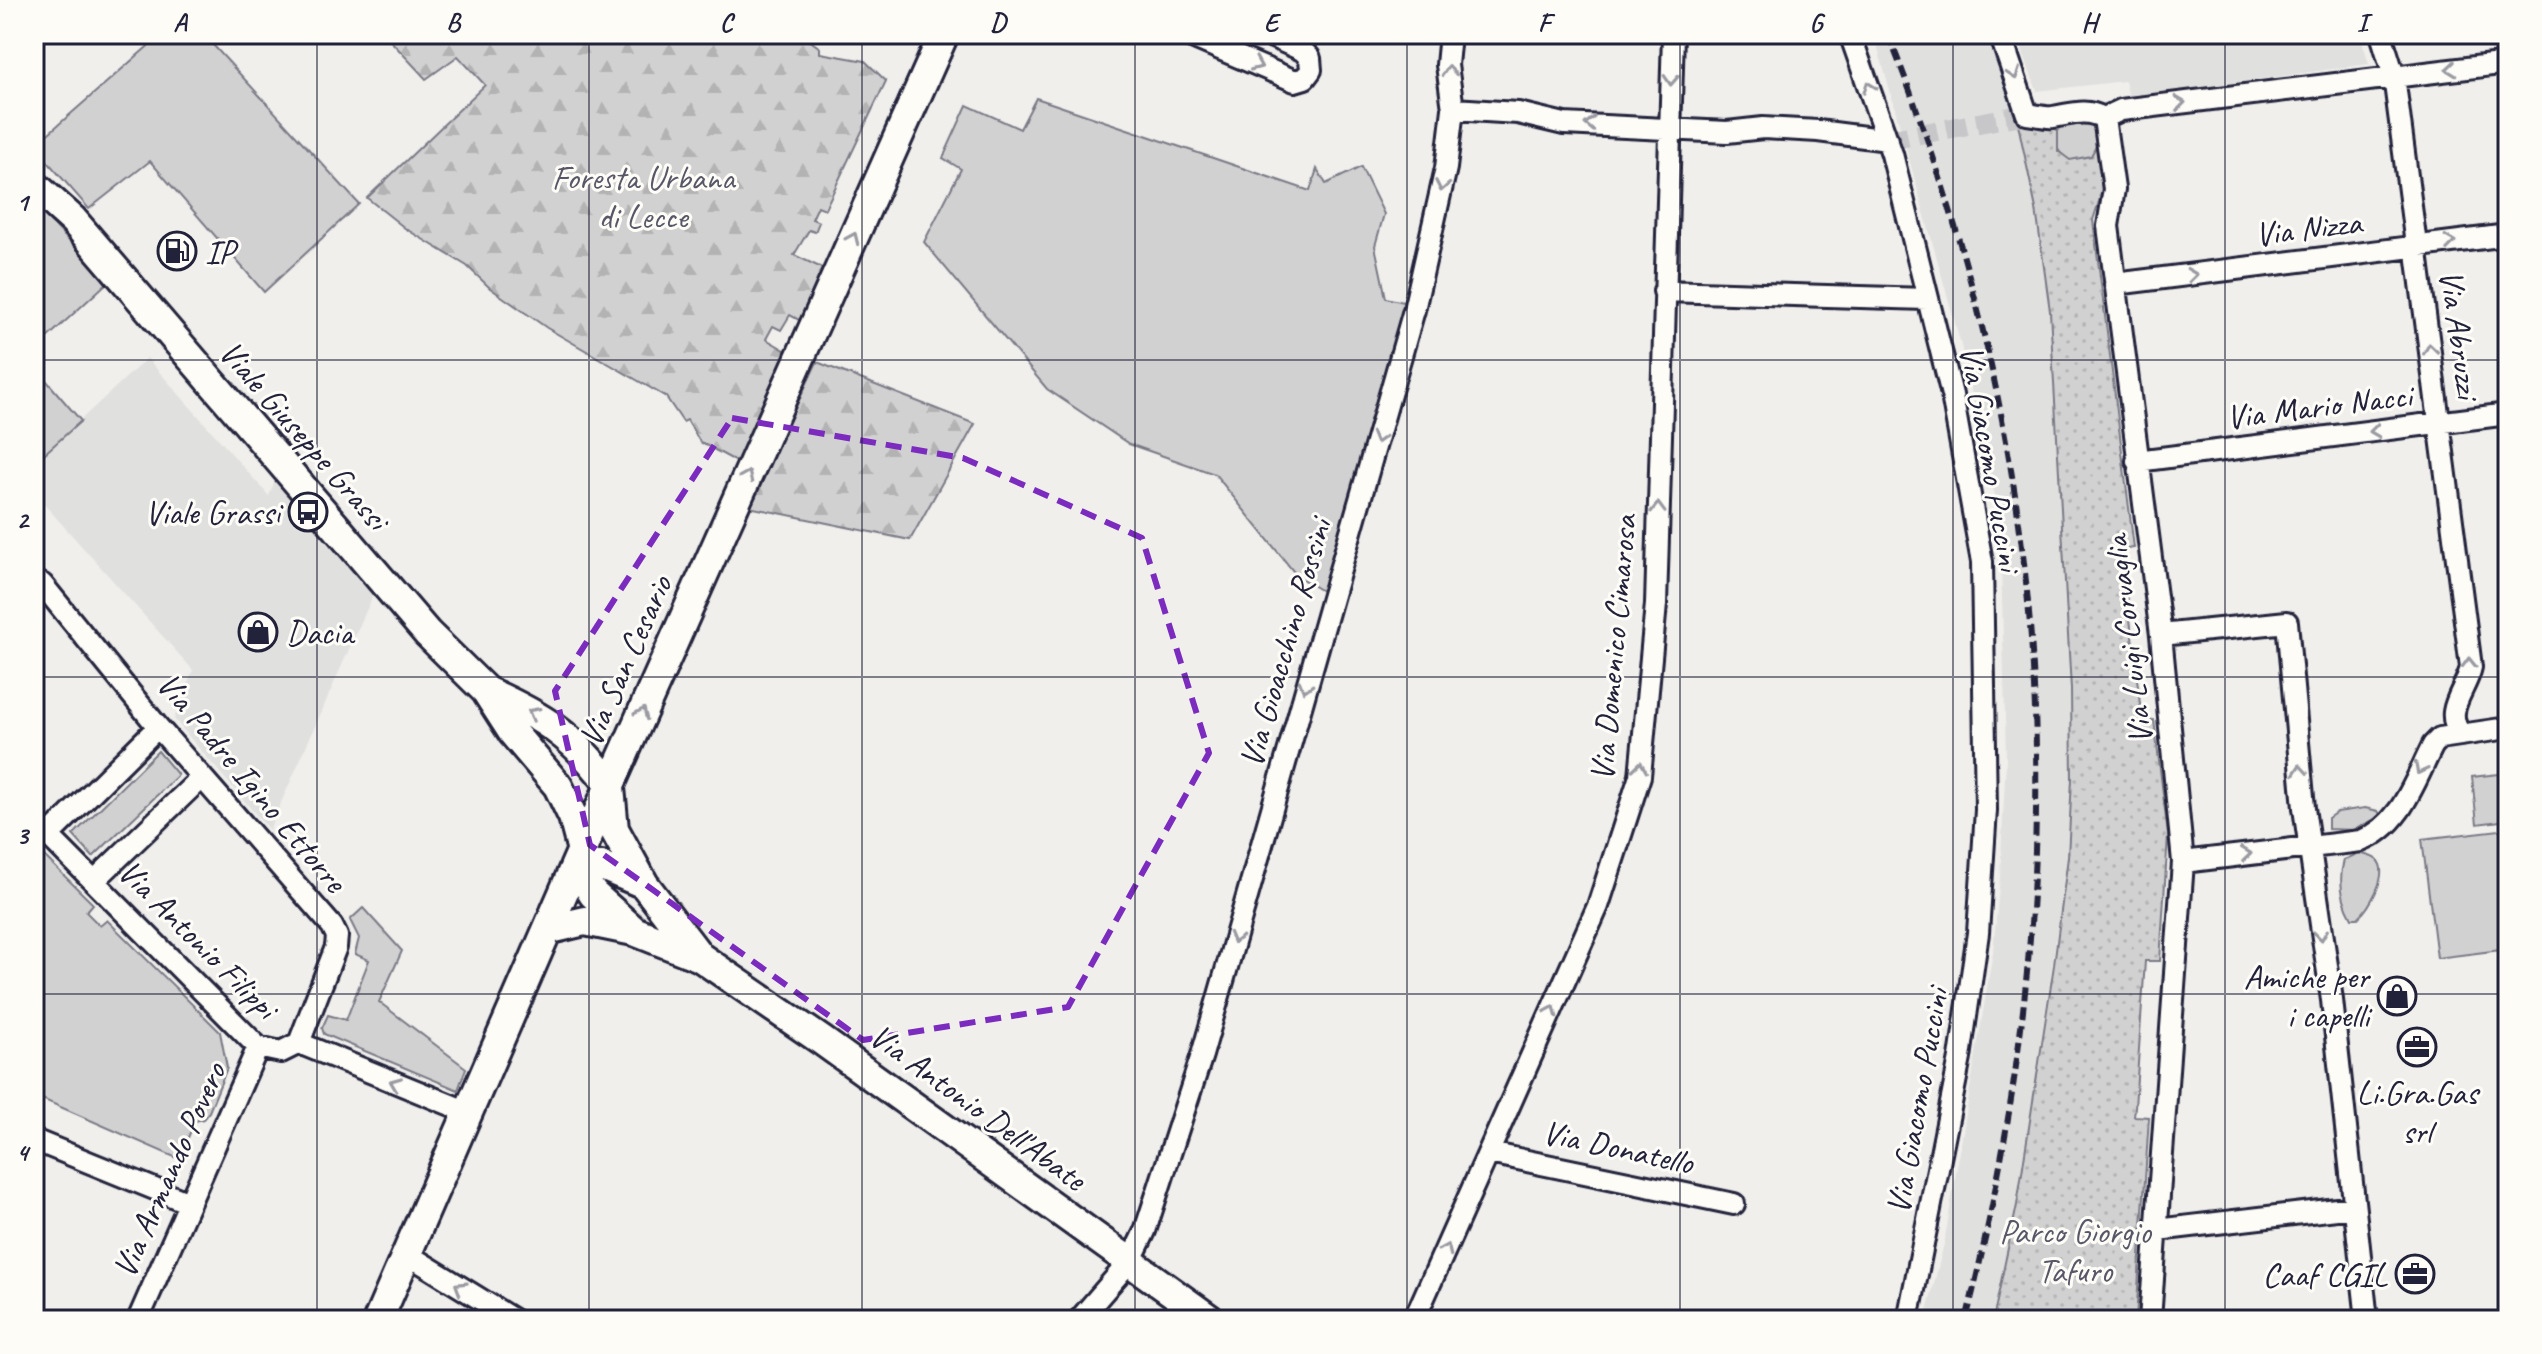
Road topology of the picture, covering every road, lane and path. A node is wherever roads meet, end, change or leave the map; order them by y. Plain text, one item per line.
1 (944, 34) edge
2 (1185, 34) edge
3 (1266, 34) edge
4 (1450, 34) edge
5 (1673, 34) edge
6 (1850, 34) edge
7 (2000, 34) edge
8 (2381, 34) edge
9 (2508, 63) edge
10 (2394, 76) junction
11 (1453, 109) junction
12 (2104, 118) junction
13 (1668, 127) junction
14 (1888, 140) junction
15 (34, 163) edge
16 (34, 185) edge
17 (73, 220) junction
18 (2508, 235) edge
19 (2416, 247) junction
20 (2115, 284) junction
21 (1664, 291) junction
22 (1927, 299) junction
23 (2508, 414) edge
24 (2439, 423) junction
25 (2137, 461) junction
26 (38, 583) edge
27 (2161, 635) junction
28 (486, 691) junction
29 (158, 727) junction
30 (2508, 728) edge
31 (2461, 734) junction
32 (202, 777) junction
33 (610, 785) junction
34 (558, 786) junction
35 (41, 828) edge
36 (2308, 847) junction
37 (579, 858) junction
38 (2183, 862) junction
39 (94, 881) junction
40 (644, 884) junction
41 (547, 930) junction
42 (634, 931) junction
43 (700, 957) junction
44 (299, 1043) junction
45 (258, 1047) junction
46 (468, 1112) junction
47 (37, 1140) edge
48 (1489, 1153) junction
49 (189, 1203) junction
50 (1734, 1204) dead end
51 (2354, 1207) junction
52 (2157, 1230) junction
53 (407, 1254) junction
54 (1131, 1260) junction
55 (138, 1320) edge
56 (378, 1320) edge
57 (514, 1320) edge
58 (1079, 1320) edge
59 (1211, 1320) edge
60 (1414, 1320) edge
61 (1908, 1320) edge
62 (2150, 1320) edge
63 (2367, 1320) edge

33 -> 1 main road, Via San Cesario
2 -> 3 street
11 -> 4 street, Via Gioacchino Rossini
5 -> 13 street, Via Domenico Cimarosa
14 -> 6 street, Via Giacomo Puccini
7 -> 12 street
8 - 10 street, Via Abruzzi
9 -> 10 street
12 -> 10 street
10 - 19 street, Via Abruzzi
13 -> 11 street
11 -> 54 street, Via Gioacchino Rossini
12 - 20 street, Via Luigi Corvaglia
13 - 14 street
13 - 21 street, Via Domenico Cimarosa
14 - 22 street, Via Giacomo Puccini
15 - 17 main road, Viale Giuseppe Grassi
16 - 17 main road, Viale Giuseppe Grassi
17 - 28 main road, Viale Giuseppe Grassi
19 -> 18 street, Via Nizza
20 -> 19 street, Via Nizza
24 -> 19 street, Via Abruzzi
20 - 25 street, Via Luigi Corvaglia
21 - 22 street
48 -> 21 street, Via Domenico Cimarosa
22 - 61 street, Via Giacomo Puccini
23 - 24 street, Via Mario Nacci
24 -> 25 street, Via Mario Nacci
31 -> 24 street, Via Abruzzi
25 - 27 street, Via Luigi Corvaglia
26 - 29 street, Via Padre Igino Ettorre
36 -> 27 street
27 - 38 street, Via Luigi Corvaglia
33 -> 28 main road, Viale Giuseppe Grassi
28 - 34 main road, Viale Giuseppe Grassi
29 - 32 street, Via Padre Igino Ettorre
29 - 35 street
30 - 31 street
31 -> 36 street
32 - 39 street
32 - 44 street, Via Padre Igino Ettorre
33 - 34 main road
33 - 37 main road, Via San Cesario
33 - 40 main road, Via Antonio Dell'Abate
34 - 37 main road, Viale Giuseppe Grassi
35 - 39 street, Via Antonio Filippi
38 -> 36 street
36 -> 51 street
37 - 40 main road, Via Antonio Dell'Abate
37 - 41 main road, Via San Cesario
37 - 42 main road, Via Antonio Dell'Abate
38 - 52 street, Via Luigi Corvaglia
39 - 45 street, Via Antonio Filippi
40 - 43 main road, Via Antonio Dell'Abate
41 - 42 main road, Via Antonio Dell'Abate
41 - 46 main road, Via San Cesario
42 - 43 main road, Via Antonio Dell'Abate
43 - 54 main road, Via Antonio Dell'Abate
44 - 45 street, Via Antonio Filippi
46 -> 44 street, Via Antonio Filippi
45 - 49 street, Via Armando Povero
46 - 53 main road, Via San Cesario
47 - 49 street
48 - 50 street, Via Donatello
60 -> 48 street, Via Domenico Cimarosa
49 - 55 street, Via Armando Povero
51 - 52 street
51 - 63 street
52 - 62 street, Via Luigi Corvaglia
53 - 56 main road, Via San Cesario
57 -> 53 street
54 - 58 street, Via Gioacchino Rossini
54 - 59 main road, Via Antonio Dell'Abate

